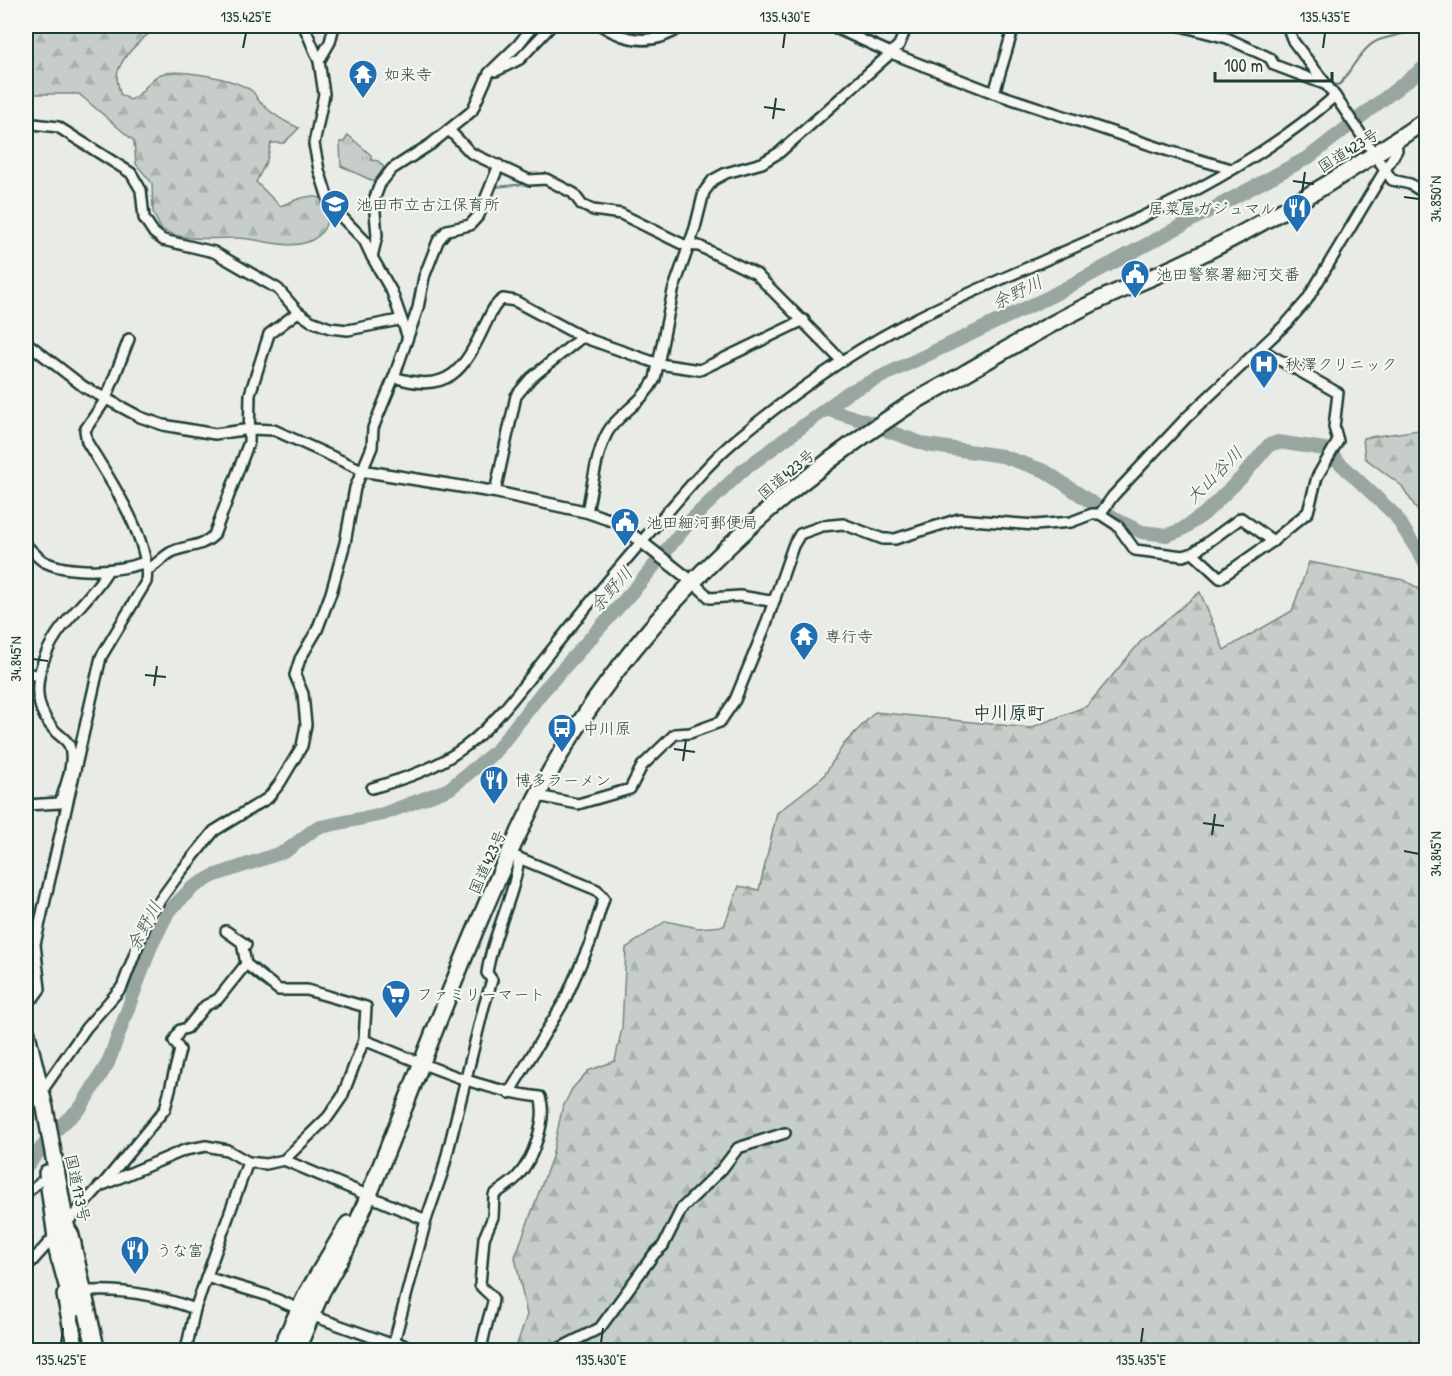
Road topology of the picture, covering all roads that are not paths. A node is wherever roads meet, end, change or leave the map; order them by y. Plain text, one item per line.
1 (304, 26) edge
2 (334, 26) edge
3 (533, 26) edge
4 (551, 26) edge
5 (602, 26) edge
6 (682, 26) edge
7 (831, 26) edge
8 (907, 26) edge
9 (1014, 26) edge
10 (1181, 26) edge
11 (1287, 26) edge
12 (891, 53) junction
13 (319, 61) junction
14 (489, 73) junction
15 (1327, 86) junction
16 (994, 93) junction
17 (1336, 98) junction
18 (1426, 120) edge
19 (26, 123) edge
20 (448, 130) junction
21 (1396, 141) junction
22 (1376, 155) junction
23 (499, 165) junction
24 (1231, 169) junction
25 (1386, 170) junction
26 (1426, 194) edge
27 (690, 244) junction
28 (372, 257) junction
29 (298, 312) junction
30 (399, 320) junction
31 (804, 320) junction
32 (407, 335) junction
33 (582, 337) junction
34 (129, 339) dead end
35 (26, 342) edge
36 (1260, 349) junction
37 (842, 361) junction
38 (659, 363) junction
39 (394, 377) junction
40 (106, 399) junction
41 (251, 429) junction
42 (364, 471) junction
43 (495, 492) junction
44 (587, 512) junction
45 (1100, 514) junction
46 (1273, 541) junction
47 (644, 542) junction
48 (26, 545) edge
49 (1193, 553) junction
50 (146, 566) junction
51 (108, 570) junction
52 (690, 579) junction
53 (775, 599) junction
54 (26, 673) edge
55 (39, 676) junction
56 (75, 757) junction
57 (372, 788) dead end
58 (538, 796) junction
59 (26, 805) edge
60 (514, 856) junction
61 (226, 931) dead end
62 (246, 964) junction
63 (26, 1000) edge
64 (26, 1030) edge
65 (364, 1040) junction
66 (421, 1063) junction
67 (26, 1067) edge
68 (465, 1079) junction
69 (509, 1093) junction
70 (35, 1107) edge
71 (785, 1133) dead end
72 (284, 1160) junction
73 (248, 1162) junction
74 (47, 1170) junction
75 (100, 1186) junction
76 (368, 1194) junction
77 (26, 1196) edge
78 (426, 1220) junction
79 (62, 1235) junction
80 (350, 1240) junction
81 (328, 1258) junction
82 (26, 1268) edge
83 (206, 1277) junction
84 (89, 1291) junction
85 (195, 1309) junction
86 (299, 1309) junction
87 (316, 1317) junction
88 (394, 1346) edge
89 (76, 1350) edge
90 (85, 1350) edge
91 (96, 1350) edge
92 (105, 1350) edge
93 (186, 1350) edge
94 (280, 1350) edge
95 (289, 1350) edge
96 (296, 1350) edge
97 (303, 1350) edge
98 (414, 1350) edge
99 (482, 1350) edge
100 (556, 1350) edge

1 - 13 street
2 - 13 street
3 - 14 street
4 - 14 street
5 - 6 street
7 - 12 street
8 - 12 street
9 - 16 street
10 - 15 street
11 - 15 street
12 - 16 street
12 - 27 street
13 - 28 street
14 - 20 street
15 - 17 street
16 - 24 street
17 - 22 street
17 - 24 street
18 - 21 highway, 国道423号
19 - 29 street
20 - 23 street
20 - 28 street
21 - 22 highway, 国道423号
21 - 25 street
22 - 25 street
22 - 52 highway, 国道423号
23 - 27 street
23 - 32 street
24 - 37 street
25 - 26 street
25 - 36 street
27 - 31 street
27 - 38 street
28 - 30 street
29 - 30 street
29 - 41 street
30 - 32 street
31 - 37 street
31 - 38 street
32 - 39 street
33 - 38 street
33 - 39 street
33 - 43 street
34 - 40 street
35 - 40 street
36 - 45 street
36 - 46 street
37 - 47 street
38 - 44 street
39 - 42 street
40 - 41 street
40 - 50 street
41 - 42 street
41 - 50 street
42 - 43 street
42 - 70 street
43 - 44 street
44 - 47 street
45 - 49 street
45 - 53 street
46 - 49 street
46 - 49 street
47 - 52 street
47 - 57 street
48 - 51 street
50 - 51 street
50 - 56 street
51 - 55 street
52 - 53 street
52 - 58 highway, 国道423号
53 - 58 street
54 - 55 street
55 - 56 street
56 - 59 street
56 - 63 street
58 - 60 highway, 国道423号
60 - 66 highway, 国道423号
60 - 68 street
60 - 69 street
61 - 62 street
62 - 65 street
62 - 75 street
64 - 70 highway, 国道173号
65 - 66 street
65 - 72 street
66 - 68 street
66 - 76 highway, 国道423号
67 - 70 highway, 国道173号
68 - 69 street
68 - 78 street
69 - 99 street
70 - 74 highway, 国道173号
71 - 100 street
72 - 73 street
72 - 76 street
73 - 75 street
73 - 83 street
74 - 77 street
74 - 79 highway, 国道173号
75 - 79 street
76 - 78 street
76 - 80 highway, 国道423号
76 - 81 highway, 国道423号
78 - 88 street
79 - 82 street
79 - 84 highway, 国道173号
79 - 89 highway, 国道173号
79 - 90 highway
79 - 91 highway
80 - 87 highway, 国道423号
80 - 96 highway
81 - 86 highway, 国道423号
81 - 95 highway
83 - 85 street
83 - 86 street
84 - 85 street
84 - 92 highway, 国道173号
85 - 93 street
86 - 94 highway, 国道423号
87 - 88 street
87 - 97 highway, 国道423号
88 - 98 street

